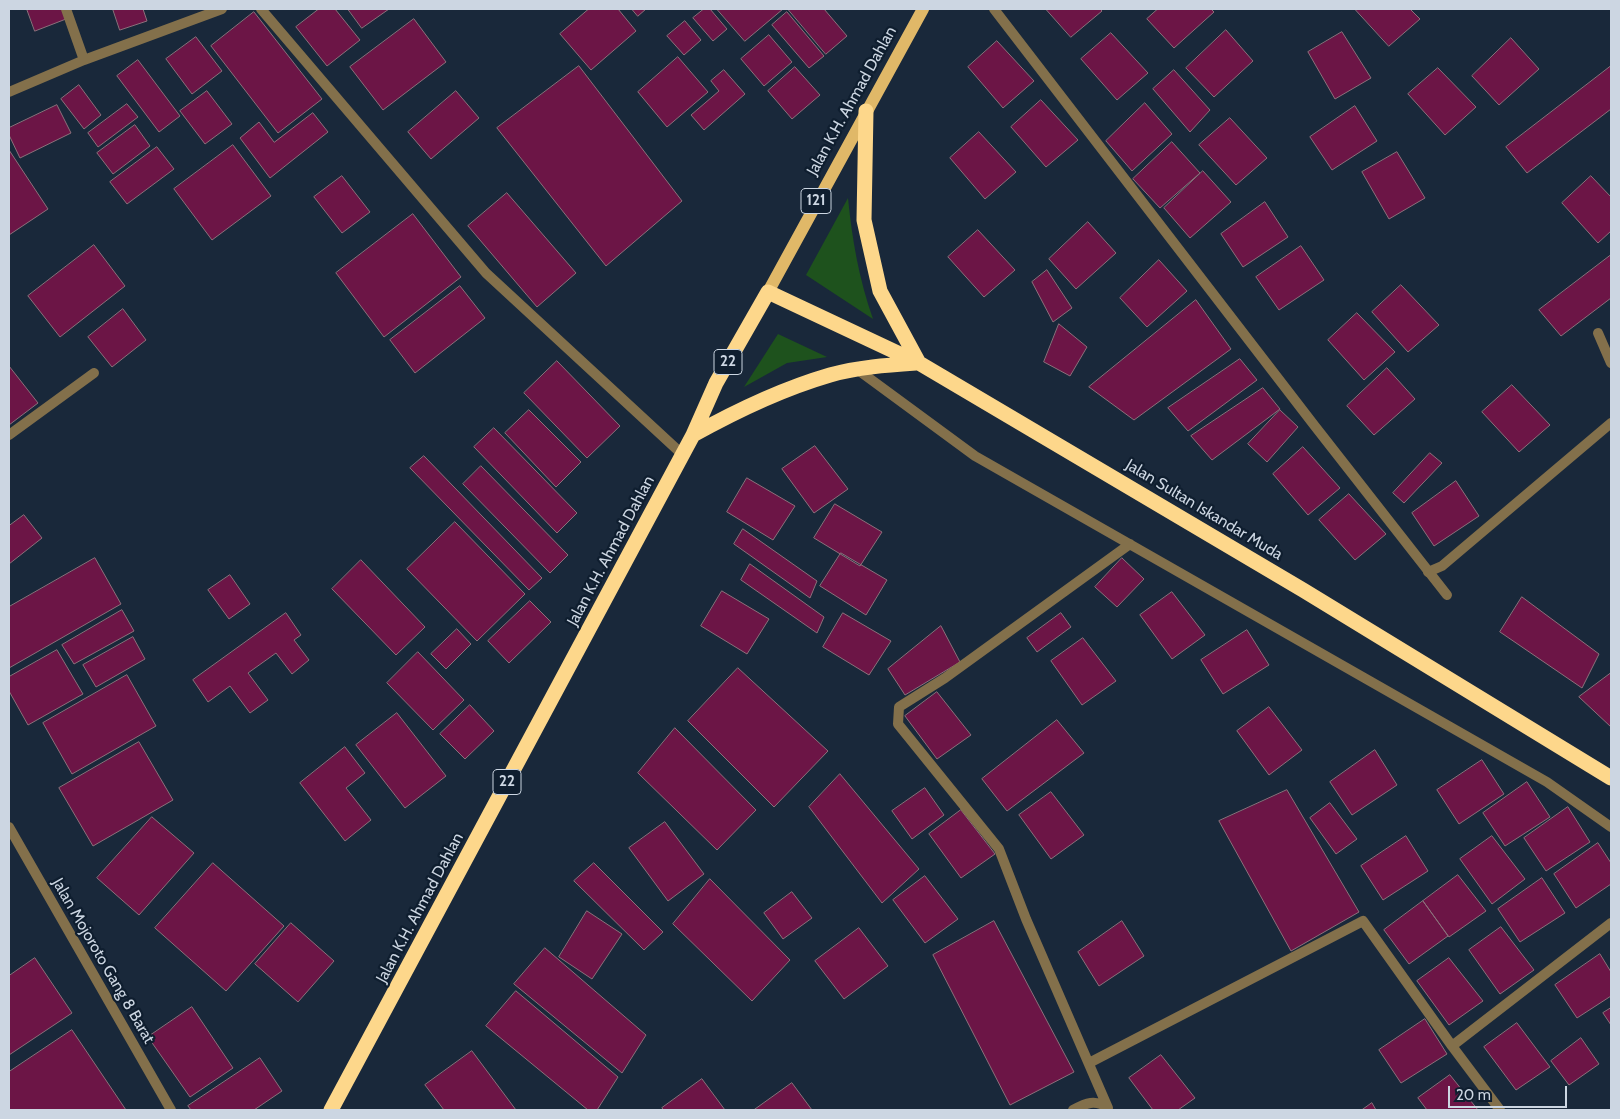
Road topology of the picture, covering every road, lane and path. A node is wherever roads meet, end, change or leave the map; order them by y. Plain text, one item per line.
1 (66, 9) edge
2 (222, 9) edge
3 (260, 9) edge
4 (923, 9) edge
5 (994, 9) edge
6 (84, 60) junction
7 (9, 92) edge
8 (866, 111) junction
9 (768, 292) junction
10 (1598, 333) dead end
11 (919, 363) junction
12 (1611, 363) edge
13 (858, 370) junction
14 (94, 373) dead end
15 (1611, 423) edge
16 (9, 435) edge
17 (693, 435) junction
18 (683, 454) junction
19 (1130, 544) junction
20 (1428, 572) junction
21 (1447, 595) dead end
22 (1611, 778) edge
23 (9, 827) edge
24 (1611, 827) edge
25 (1611, 923) edge
26 (1452, 1046) junction
27 (1089, 1063) junction
28 (1109, 1109) edge
29 (171, 1110) edge
30 (331, 1110) edge
31 (1073, 1110) edge
32 (1500, 1110) edge

1 - 6 street
2 - 6 street
3 - 18 street
4 - 8 main road, Jalan K.H. Ahmad Dahlan / 121
5 - 20 street
6 - 7 street
8 - 9 main road, Jalan K.H. Ahmad Dahlan / 121
8 - 11 highway
9 - 11 highway, Jalan Sultan Iskandar Muda
9 - 17 highway, Jalan K.H. Ahmad Dahlan / 22
10 - 12 street
11 - 13 highway
11 - 22 highway, Jalan Sultan Iskandar Muda
13 - 17 highway
13 - 19 street
14 - 16 street
15 - 20 street
17 - 18 highway, Jalan K.H. Ahmad Dahlan / 22
18 - 30 highway, Jalan K.H. Ahmad Dahlan / 22
19 - 24 street
19 - 27 street
20 - 21 street
23 - 29 street, Jalan Mojoroto Gang 8 Barat
25 - 26 street
26 - 27 street
26 - 32 street
27 - 28 street
28 - 31 street

